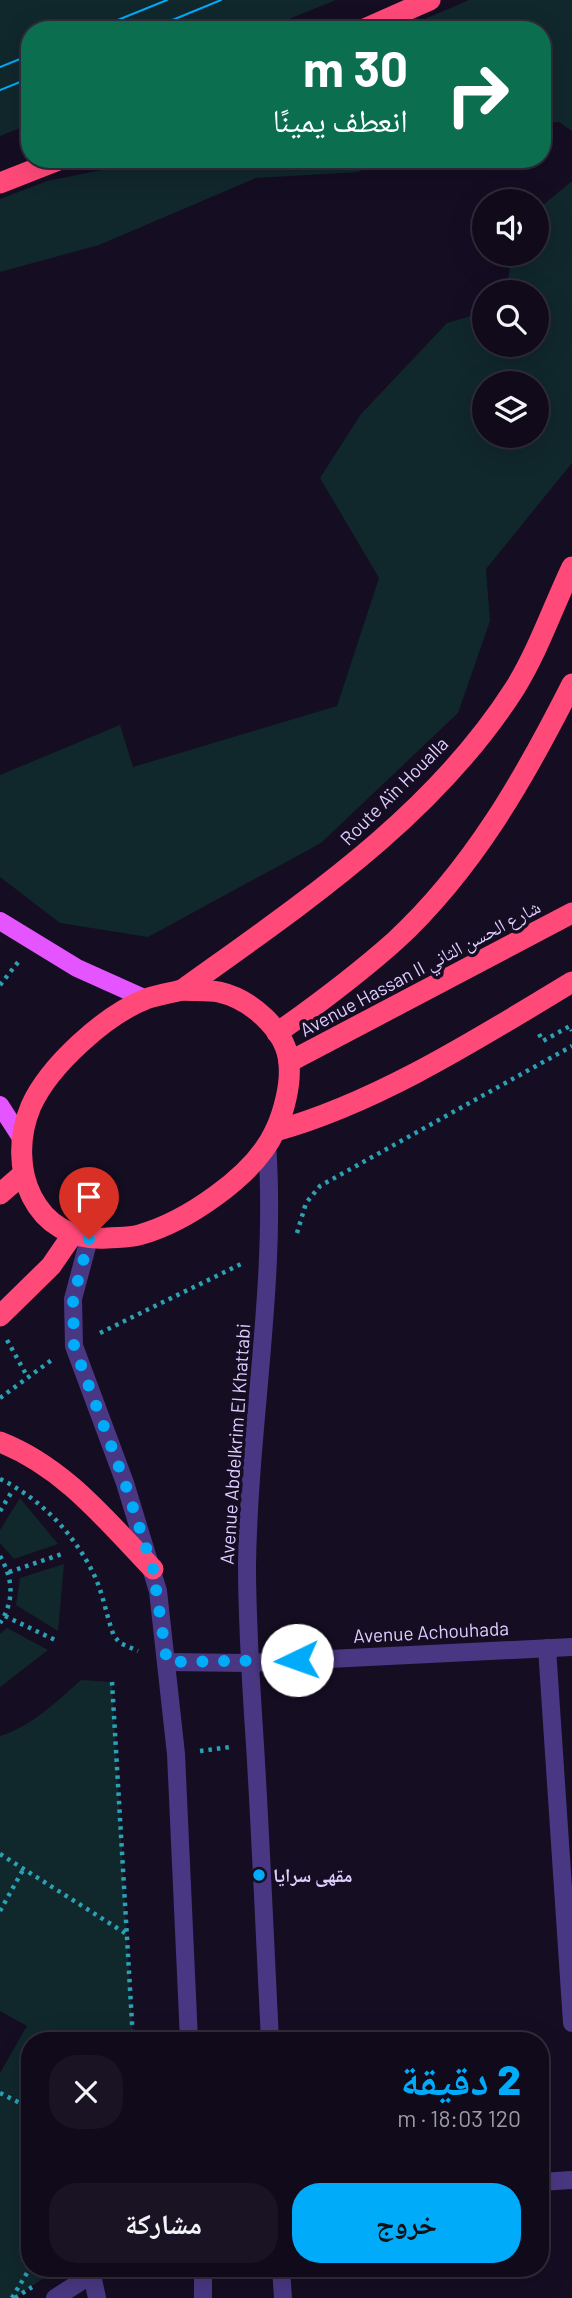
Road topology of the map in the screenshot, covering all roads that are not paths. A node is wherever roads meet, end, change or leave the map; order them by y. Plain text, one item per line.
1 (430, 0) edge
2 (382, 21) edge
3 (38, 168) edge
4 (0, 183) edge
5 (572, 568) edge
6 (572, 684) edge
7 (572, 913) edge
8 (0, 921) edge
9 (572, 982) edge
10 (182, 990) junction
11 (146, 999) junction
12 (277, 1033) junction
13 (289, 1062) junction
14 (0, 1105) edge
15 (271, 1137) junction
16 (23, 1141) junction
17 (23, 1174) junction
18 (0, 1194) edge
19 (81, 1237) junction
20 (3, 1326) edge
21 (0, 1442) edge
22 (153, 1569) junction
23 (572, 1647) edge
24 (547, 1648) junction
25 (167, 1662) junction
26 (247, 1662) junction
27 (570, 1928) edge
28 (572, 2023) edge
29 (189, 2032) edge
30 (270, 2032) edge
31 (572, 2180) edge
32 (549, 2181) edge
33 (88, 2277) edge
34 (97, 2277) edge
35 (202, 2277) edge
36 (281, 2277) edge
37 (55, 2298) edge
38 (97, 2298) edge
39 (203, 2298) edge
40 (282, 2298) edge

1 - 2 highway
3 - 4 highway
5 - 10 highway, Route Aïn Houalla
6 - 12 highway
7 - 13 highway, Avenue Hassan II شارع الحسن الثاني
8 - 11 main road
9 - 15 highway
10 - 11 highway
10 - 12 highway
11 - 16 highway
12 - 13 highway
13 - 15 highway
14 - 16 main road
15 - 19 highway
15 - 26 street, Avenue Abdelkrim El Khattabi
16 - 17 highway
17 - 18 highway
17 - 19 highway
19 - 20 highway
19 - 22 street
21 - 22 highway
22 - 25 street
23 - 24 street, Avenue Achouhada
24 - 26 street, Avenue Achouhada
24 - 27 street
25 - 26 street, Avenue Achouhada
25 - 29 street
26 - 30 street, Avenue Abdelkrim El Khattabi
27 - 28 street
31 - 32 street
33 - 37 street
34 - 38 street
35 - 39 street
36 - 40 street

